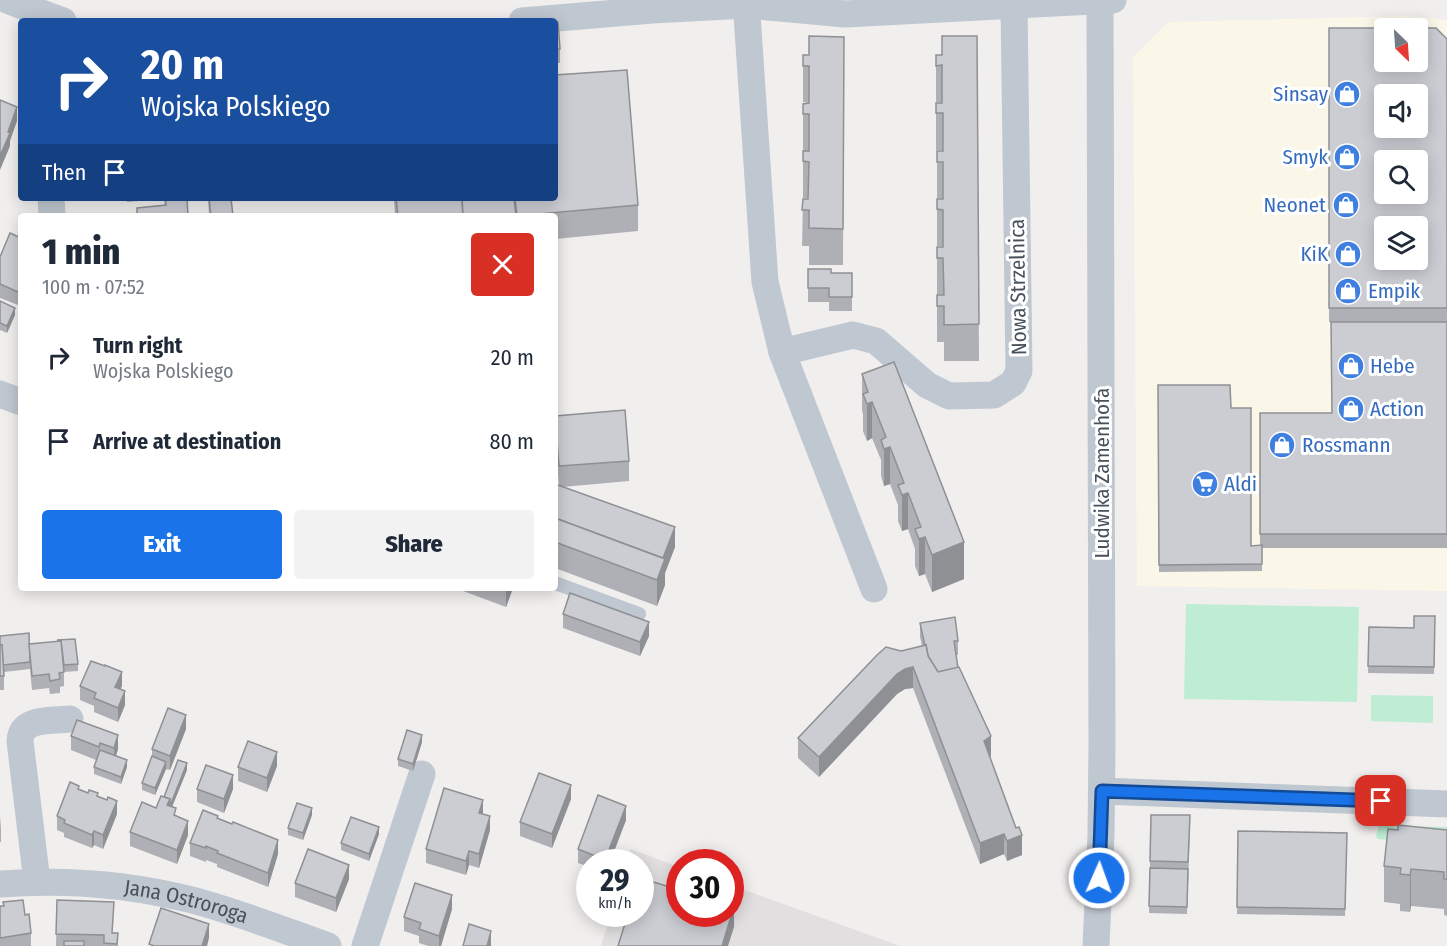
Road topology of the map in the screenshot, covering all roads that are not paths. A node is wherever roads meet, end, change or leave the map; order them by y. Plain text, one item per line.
1 (7, 0) edge
2 (1104, 0) edge
3 (747, 3) edge
4 (1014, 5) junction
5 (844, 7) edge
6 (47, 18) edge
7 (557, 18) edge
8 (782, 352) junction
9 (0, 394) edge
10 (18, 401) edge
11 (558, 584) edge
12 (874, 589) dead end
13 (639, 614) dead end
14 (70, 719) dead end
15 (422, 774) dead end
16 (1102, 791) junction
17 (1447, 804) edge
18 (37, 882) junction
19 (0, 885) edge
20 (328, 946) edge
21 (365, 946) edge
22 (1096, 946) edge

1 - 6 street
2 - 4 street
2 - 16 street, Ludwika Zamenhofa
3 - 5 street
3 - 7 street
3 - 8 street
4 - 5 street
4 - 8 street, Nowa Strzelnica
8 - 12 street
9 - 10 street
11 - 13 lane
14 - 18 street
15 - 21 street
16 - 17 street
16 - 22 street, Ludwika Zamenhofa
18 - 19 street, Jana Ostroroga
18 - 20 street, Jana Ostroroga

